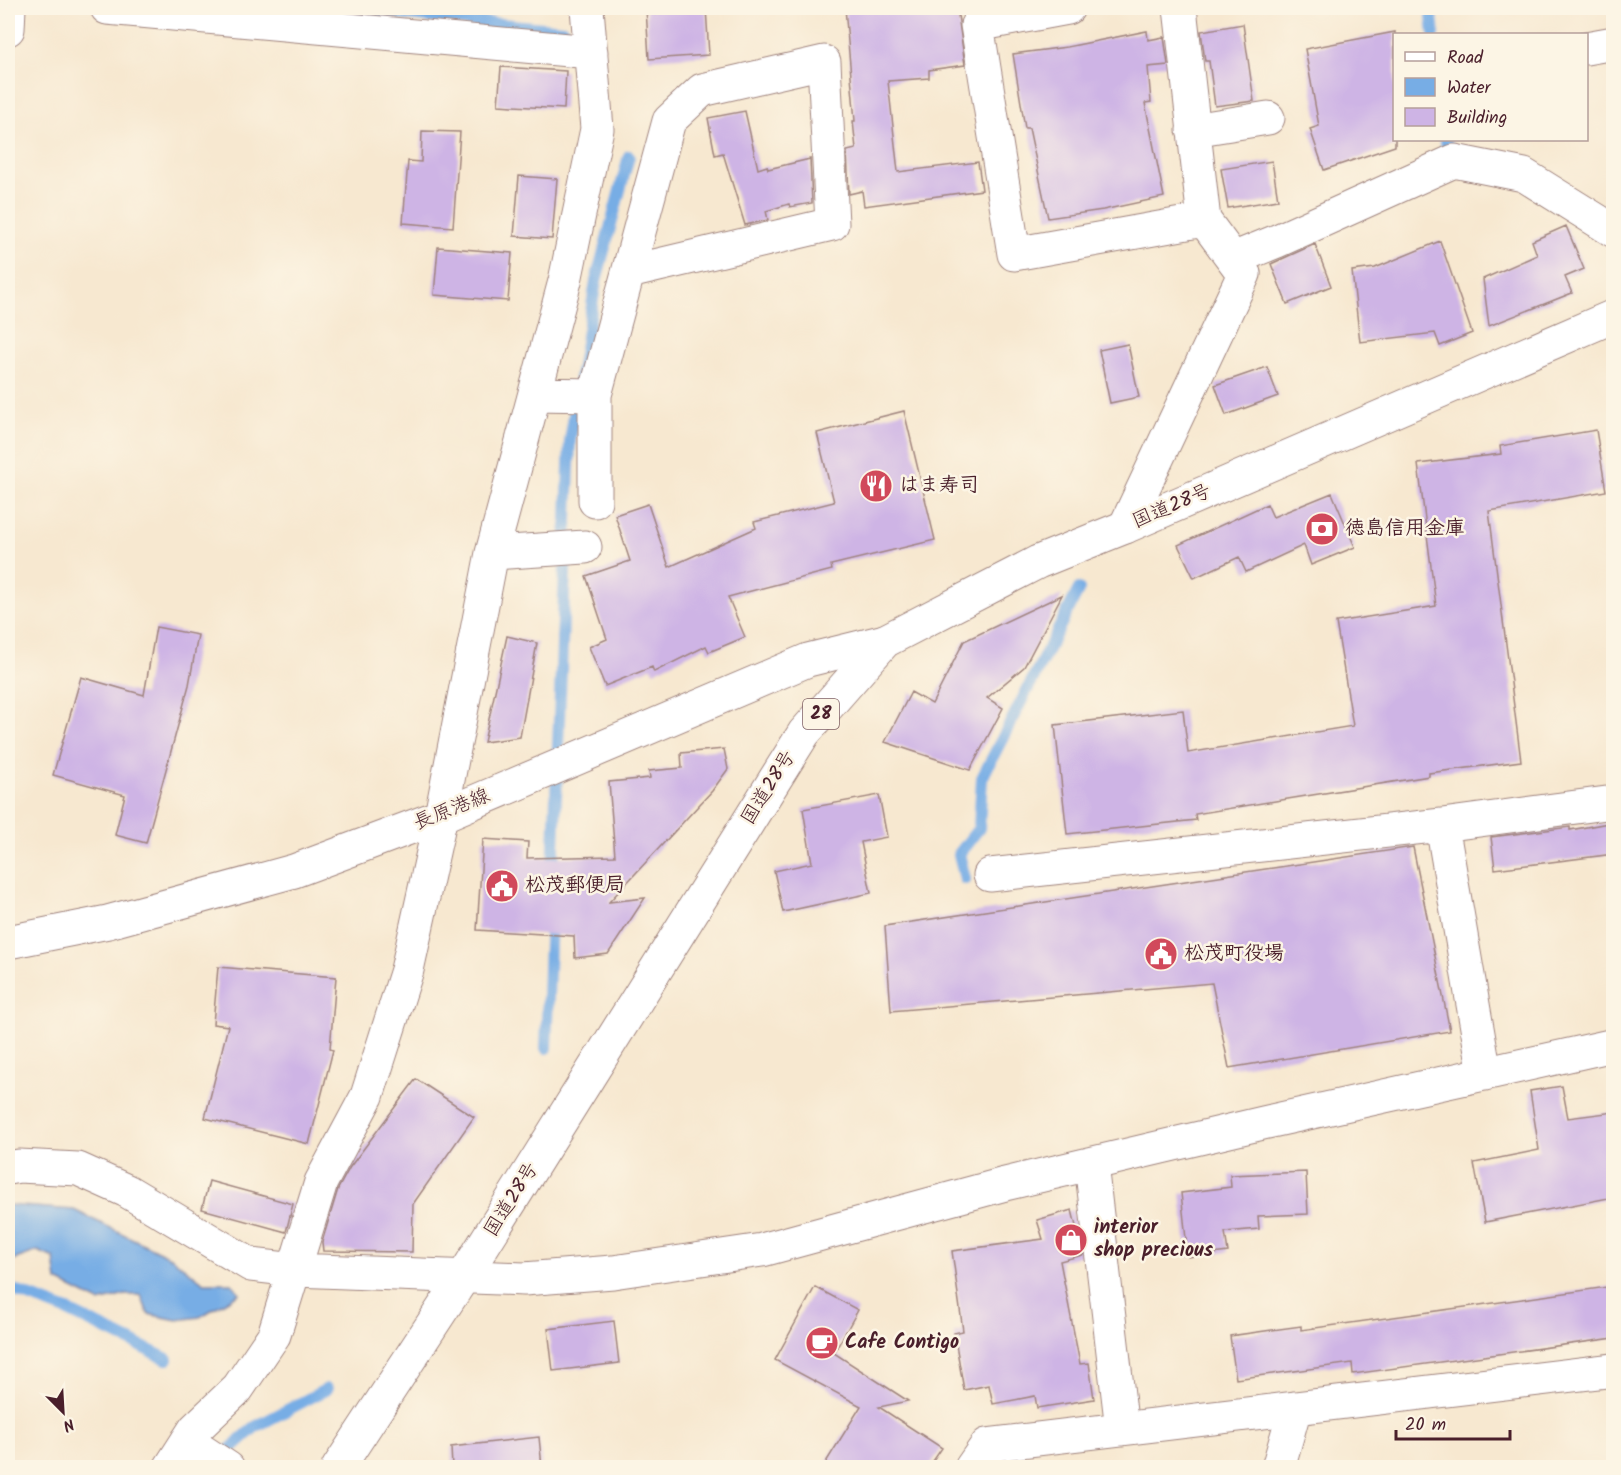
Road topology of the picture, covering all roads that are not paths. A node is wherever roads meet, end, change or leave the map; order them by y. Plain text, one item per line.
1 (9, 8) edge
2 (107, 8) edge
3 (587, 8) edge
4 (1068, 8) edge
5 (1188, 9) edge
6 (8, 29) edge
7 (1614, 43) edge
8 (1588, 48) edge
9 (591, 52) junction
10 (1268, 118) dead end
11 (1193, 129) junction
12 (1204, 220) junction
13 (1614, 231) edge
14 (1233, 259) junction
15 (629, 272) junction
16 (1614, 316) edge
17 (535, 394) junction
18 (595, 395) junction
19 (595, 501) dead end
20 (1125, 527) junction
21 (585, 547) dead end
22 (492, 553) junction
23 (885, 642) junction
24 (1614, 802) edge
25 (441, 816) junction
26 (1442, 825) junction
27 (990, 875) dead end
28 (8, 942) edge
29 (1614, 1046) edge
30 (1485, 1074) junction
31 (1091, 1164) junction
32 (8, 1168) edge
33 (295, 1270) junction
34 (464, 1276) junction
35 (1614, 1370) edge
36 (1295, 1408) junction
37 (1122, 1429) junction
38 (178, 1454) edge
39 (228, 1467) edge
40 (339, 1467) edge
41 (971, 1467) edge
42 (1278, 1467) edge

1 - 6 main road
2 - 9 main road
3 - 9 main road
4 - 12 main road
5 - 11 main road
7 - 8 main road
9 - 17 main road
10 - 11 main road
11 - 12 main road
12 - 14 main road
13 - 14 main road
14 - 20 main road
15 - 15 main road
15 - 18 main road
16 - 20 main road, 国道28号 / 28
17 - 18 main road
17 - 22 main road
18 - 19 main road
20 - 23 main road, 国道28号 / 28
21 - 22 main road
22 - 25 main road
23 - 25 main road, 長原港線
23 - 34 main road, 国道28号 / 28
24 - 26 main road
25 - 28 main road, 長原港線
25 - 33 main road
26 - 27 main road
26 - 30 main road
29 - 30 main road
30 - 31 main road
31 - 34 main road
31 - 37 main road
32 - 33 main road
33 - 34 main road
33 - 38 main road
34 - 40 main road, 国道28号 / 28
35 - 36 main road
36 - 37 main road
36 - 42 main road
37 - 41 main road
38 - 39 main road

